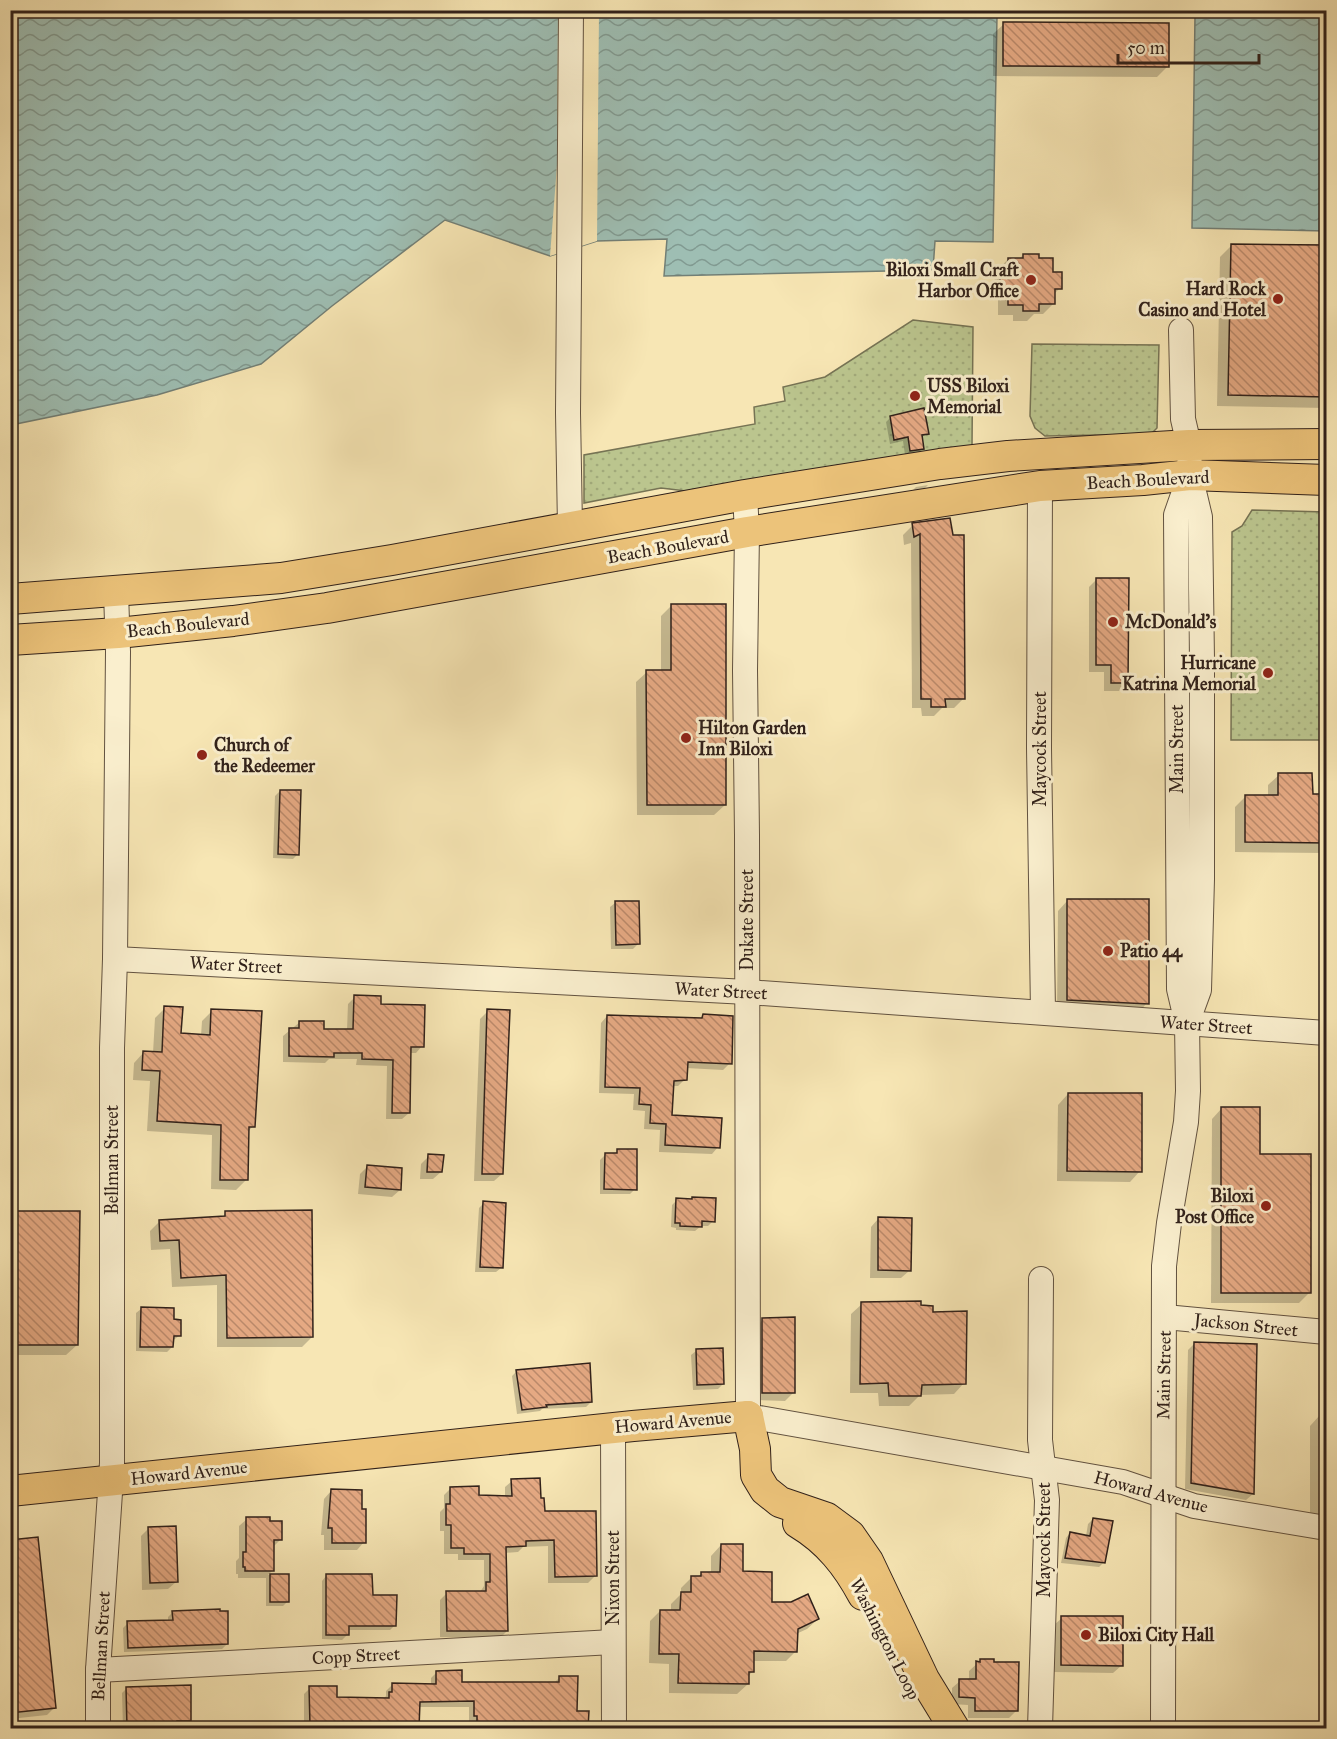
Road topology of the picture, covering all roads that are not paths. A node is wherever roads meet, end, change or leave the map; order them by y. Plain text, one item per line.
1 (571, 10) edge
2 (1181, 330) dead end
3 (1326, 444) edge
4 (1190, 445) junction
5 (1190, 475) junction
6 (1326, 480) edge
7 (1040, 486) junction
8 (745, 495) junction
9 (570, 527) junction
10 (747, 532) junction
11 (116, 592) junction
12 (10, 599) edge
13 (118, 633) junction
14 (10, 640) edge
15 (115, 959) junction
16 (747, 992) junction
17 (1042, 1012) junction
18 (1188, 1023) junction
19 (1326, 1033) edge
20 (1041, 1279) dead end
21 (1165, 1317) junction
22 (1326, 1332) edge
23 (748, 1416) junction
24 (612, 1428) junction
25 (1044, 1467) junction
26 (111, 1482) junction
27 (10, 1491) edge
28 (1162, 1495) junction
29 (1326, 1528) edge
30 (613, 1642) junction
31 (98, 1670) junction
32 (915, 1682) junction
33 (98, 1728) edge
34 (614, 1728) edge
35 (932, 1728) edge
36 (954, 1728) edge
37 (1040, 1728) edge
38 (1163, 1728) edge

1 - 9 street
2 - 4 street, Main Street
3 - 4 main road, Beach Boulevard
4 - 5 street, Main Street
4 - 8 main road, Beach Boulevard
5 - 6 main road, Beach Boulevard
5 - 7 main road, Beach Boulevard
5 - 18 street, Main Street
7 - 10 main road, Beach Boulevard
7 - 17 street, Maycock Street
8 - 9 main road, Beach Boulevard
8 - 10 street, Dukate Street
9 - 11 main road, Beach Boulevard
10 - 13 main road, Beach Boulevard
10 - 16 street, Dukate Street
11 - 12 main road, Beach Boulevard
11 - 13 street, Bellman Street
13 - 14 main road, Beach Boulevard
13 - 15 street, Bellman Street
15 - 16 street, Water Street
15 - 26 street, Bellman Street
16 - 17 street, Water Street
16 - 23 street, Dukate Street
17 - 18 street, Water Street
18 - 19 street, Water Street
18 - 21 street, Main Street
20 - 25 street, Maycock Street
21 - 22 street, Jackson Street
21 - 28 street, Main Street
23 - 24 main road, Howard Avenue
23 - 25 street, Howard Avenue
23 - 32 main road
24 - 26 main road, Howard Avenue
24 - 30 street, Nixon Street
25 - 28 street, Howard Avenue
25 - 37 street, Maycock Street
26 - 27 main road, Howard Avenue
26 - 31 street, Bellman Street
28 - 29 street, Howard Avenue
28 - 38 street, Main Street
30 - 31 street, Copp Street
30 - 34 street, Nixon Street
31 - 33 street, Bellman Street
32 - 35 main road, Washington Loop
32 - 36 main road

